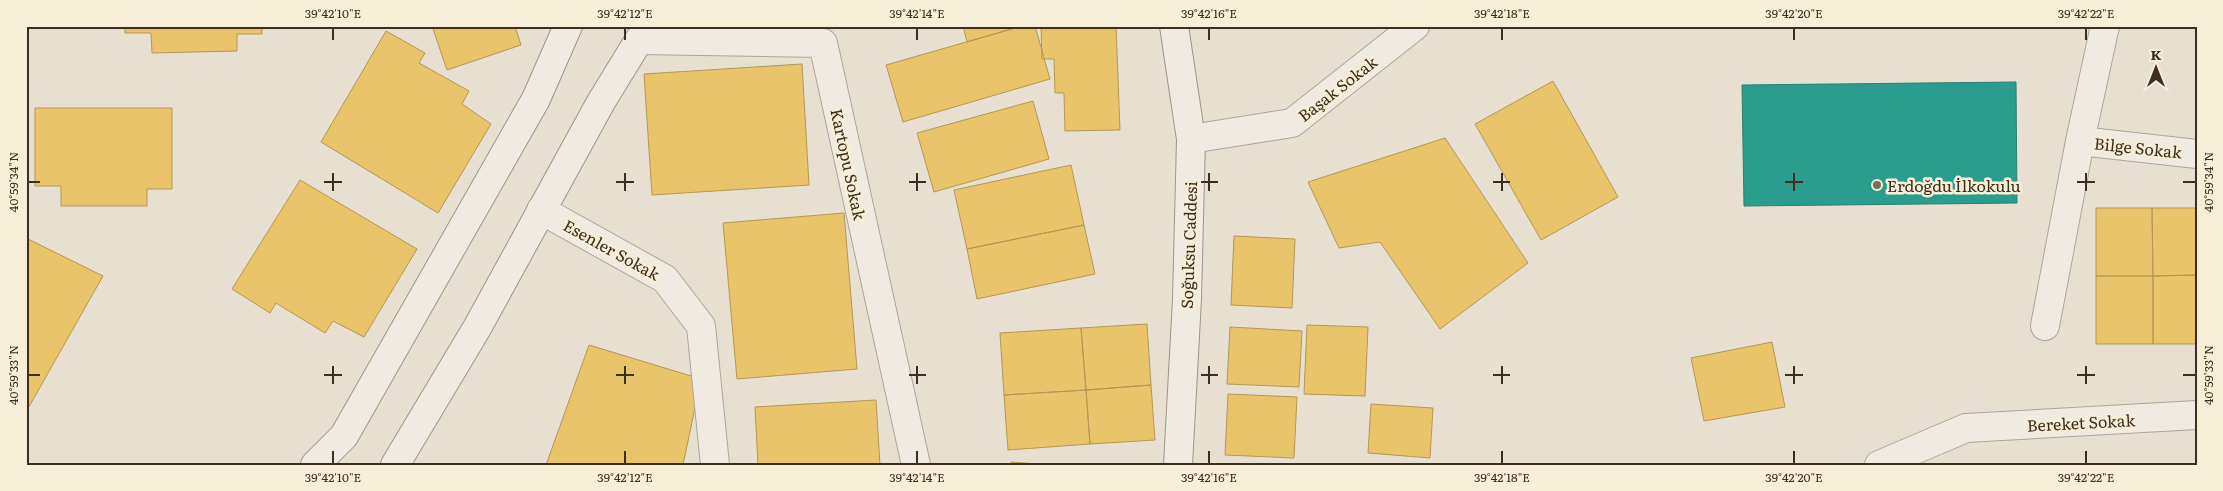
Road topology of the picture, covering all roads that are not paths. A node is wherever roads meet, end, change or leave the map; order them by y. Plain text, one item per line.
1 (568, 26) edge
2 (1174, 26) edge
3 (1415, 26) edge
4 (2105, 26) edge
5 (644, 33) edge
6 (1191, 139) junction
7 (2080, 141) junction
8 (2197, 154) edge
9 (541, 210) junction
10 (2045, 326) dead end
11 (2197, 415) edge
12 (315, 465) edge
13 (394, 465) edge
14 (715, 465) edge
15 (916, 465) edge
16 (1178, 465) edge
17 (1879, 465) edge

1 - 12 street
2 - 6 street, Soğuksu Caddesi
3 - 6 street, Başak Sokak
4 - 7 street
5 - 9 street
5 - 15 street, Kartopu Sokak
6 - 16 street, Soğuksu Caddesi
7 - 8 street, Bilge Sokak
7 - 10 street
9 - 13 street
9 - 14 street, Esenler Sokak
11 - 17 street, Bereket Sokak

